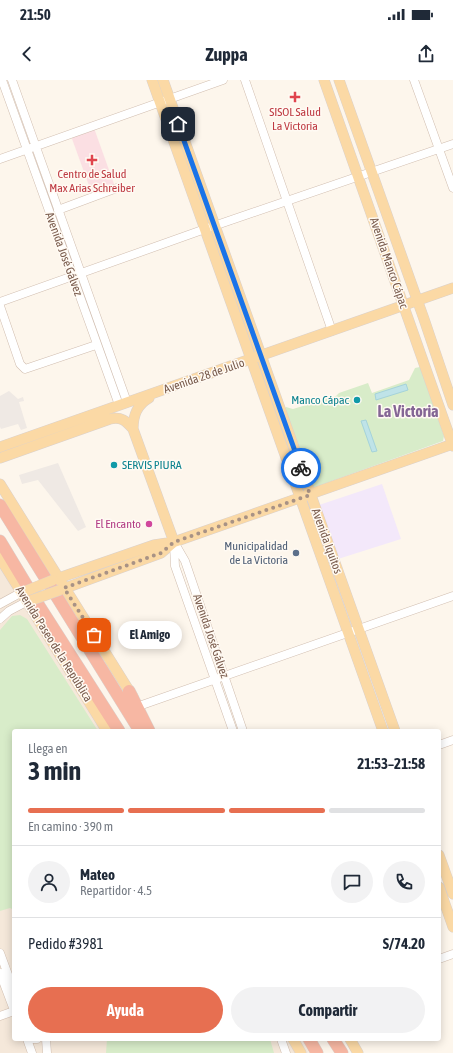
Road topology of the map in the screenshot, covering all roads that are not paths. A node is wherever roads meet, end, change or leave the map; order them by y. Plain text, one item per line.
1 (2, 80) edge
2 (12, 80) edge
3 (152, 80) edge
4 (163, 80) edge
5 (223, 80) edge
6 (245, 80) edge
7 (324, 80) edge
8 (339, 80) edge
9 (414, 80) edge
10 (165, 100) junction
11 (453, 144) edge
12 (35, 146) junction
13 (27, 149) junction
14 (439, 149) junction
15 (0, 159) edge
16 (372, 172) junction
17 (358, 176) junction
18 (117, 188) dead end
19 (453, 188) edge
20 (287, 201) junction
21 (58, 210) junction
22 (210, 227) junction
23 (81, 274) junction
24 (72, 277) junction
25 (453, 288) edge
26 (418, 301) junction
27 (0, 302) edge
28 (404, 305) junction
29 (0, 306) edge
30 (332, 331) junction
31 (96, 345) junction
32 (261, 357) junction
33 (251, 360) junction
34 (160, 392) junction
35 (123, 404) junction
36 (453, 405) edge
37 (110, 419) junction
38 (133, 429) junction
39 (453, 444) edge
40 (0, 447) edge
41 (0, 458) edge
42 (0, 484) edge
43 (310, 495) junction
44 (300, 498) junction
45 (0, 505) edge
46 (0, 541) edge
47 (174, 542) junction
48 (0, 558) edge
49 (56, 579) junction
50 (62, 589) junction
51 (24, 592) junction
52 (453, 596) edge
53 (30, 601) junction
54 (0, 604) edge
55 (0, 619) edge
56 (359, 630) junction
57 (46, 632) junction
58 (349, 633) junction
59 (225, 677) junction
60 (216, 680) junction
61 (129, 691) junction
62 (139, 706) junction
63 (106, 729) edge
64 (111, 729) edge
65 (118, 729) edge
66 (139, 729) edge
67 (148, 729) edge
68 (154, 729) edge
69 (232, 729) edge
70 (242, 729) edge
71 (382, 729) edge
72 (394, 729) edge
73 (453, 740) edge
74 (441, 744) edge
75 (441, 865) edge
76 (445, 884) edge
77 (453, 894) edge
78 (453, 927) edge
79 (0, 953) edge
80 (453, 954) edge
81 (441, 958) edge
82 (2, 976) edge
83 (12, 988) edge
84 (12, 1004) edge
85 (12, 1011) edge
86 (0, 1016) edge
87 (28, 1041) edge
88 (46, 1041) edge
89 (282, 1041) edge
90 (294, 1041) edge
91 (310, 1041) edge
92 (335, 1041) edge
93 (351, 1041) edge
94 (32, 1053) edge
95 (47, 1053) edge
96 (286, 1053) edge
97 (301, 1053) edge
98 (317, 1053) edge
99 (342, 1053) edge
100 (358, 1053) edge

1 - 13 street, Avenida José Gálvez
2 - 12 street, Avenida José Gálvez
3 - 10 main road, Avenida Iquitos
4 - 10 main road, Avenida Iquitos
5 - 10 street
6 - 20 street
7 - 17 main road, Avenida Manco Cápac
8 - 16 main road, Avenida Manco Cápac
9 - 14 street
10 - 12 street
10 - 22 main road, Avenida Iquitos
11 - 14 street
12 - 13 street
12 - 21 street, Avenida José Gálvez
13 - 15 street
13 - 24 street, Avenida José Gálvez
14 - 16 street
14 - 19 street
16 - 17 street
16 - 26 main road, Avenida Manco Cápac
17 - 20 street
17 - 28 main road, Avenida Manco Cápac
18 - 21 street
20 - 22 street
20 - 30 street
21 - 23 street, Avenida José Gálvez
22 - 23 street
22 - 32 main road, Avenida Iquitos
22 - 33 main road, Avenida Iquitos
23 - 24 street
23 - 35 street, Avenida José Gálvez
24 - 27 street
24 - 31 street, Avenida José Gálvez
25 - 26 main road, Avenida 28 de Julio
26 - 28 main road, Avenida 28 de Julio
26 - 36 main road, Avenida Manco Cápac
28 - 30 main road, Avenida 28 de Julio
28 - 39 main road, Avenida Manco Cápac
29 - 31 street
30 - 32 main road, Avenida 28 de Julio
31 - 35 street, Avenida José Gálvez
32 - 33 main road, Avenida 28 de Julio
32 - 43 main road, Avenida Iquitos
33 - 34 main road, Avenida 28 de Julio
33 - 44 main road, Avenida Iquitos
34 - 35 main road, Avenida 28 de Julio
34 - 38 main road
35 - 37 main road
35 - 40 main road, Avenida 28 de Julio
37 - 38 main road
37 - 41 main road
38 - 47 main road, Avenida José Gálvez
39 - 43 main road
42 - 49 main road
43 - 44 main road
43 - 56 main road, Avenida Iquitos
44 - 47 main road
44 - 58 main road, Avenida Iquitos
45 - 66 highway
46 - 65 highway
47 - 49 main road
47 - 50 main road
47 - 59 street, Avenida José Gálvez
47 - 60 street, Avenida José Gálvez
48 - 51 main road, Avenida Paseo de la República
49 - 50 main road
49 - 51 main road, bridge
50 - 53 main road, bridge
50 - 61 main road
51 - 53 main road, Avenida Paseo de la República
51 - 54 street
52 - 56 street
53 - 55 street
53 - 57 main road, Avenida Paseo de la República
56 - 58 street
56 - 72 main road, Avenida Iquitos
57 - 63 main road, Avenida Paseo de la República
57 - 64 highway
58 - 59 street
58 - 71 main road, Avenida Iquitos
59 - 60 street
59 - 70 street, Avenida José Gálvez
60 - 62 street
60 - 69 street, Avenida José Gálvez
61 - 62 main road
61 - 67 highway
62 - 68 main road
73 - 74 street
75 - 76 main road
76 - 77 main road
76 - 78 main road
79 - 82 street
80 - 81 street
82 - 83 street
82 - 84 street
85 - 86 street
87 - 94 street
88 - 95 street
89 - 96 street
90 - 97 main road
91 - 98 highway
92 - 99 highway
93 - 100 main road

